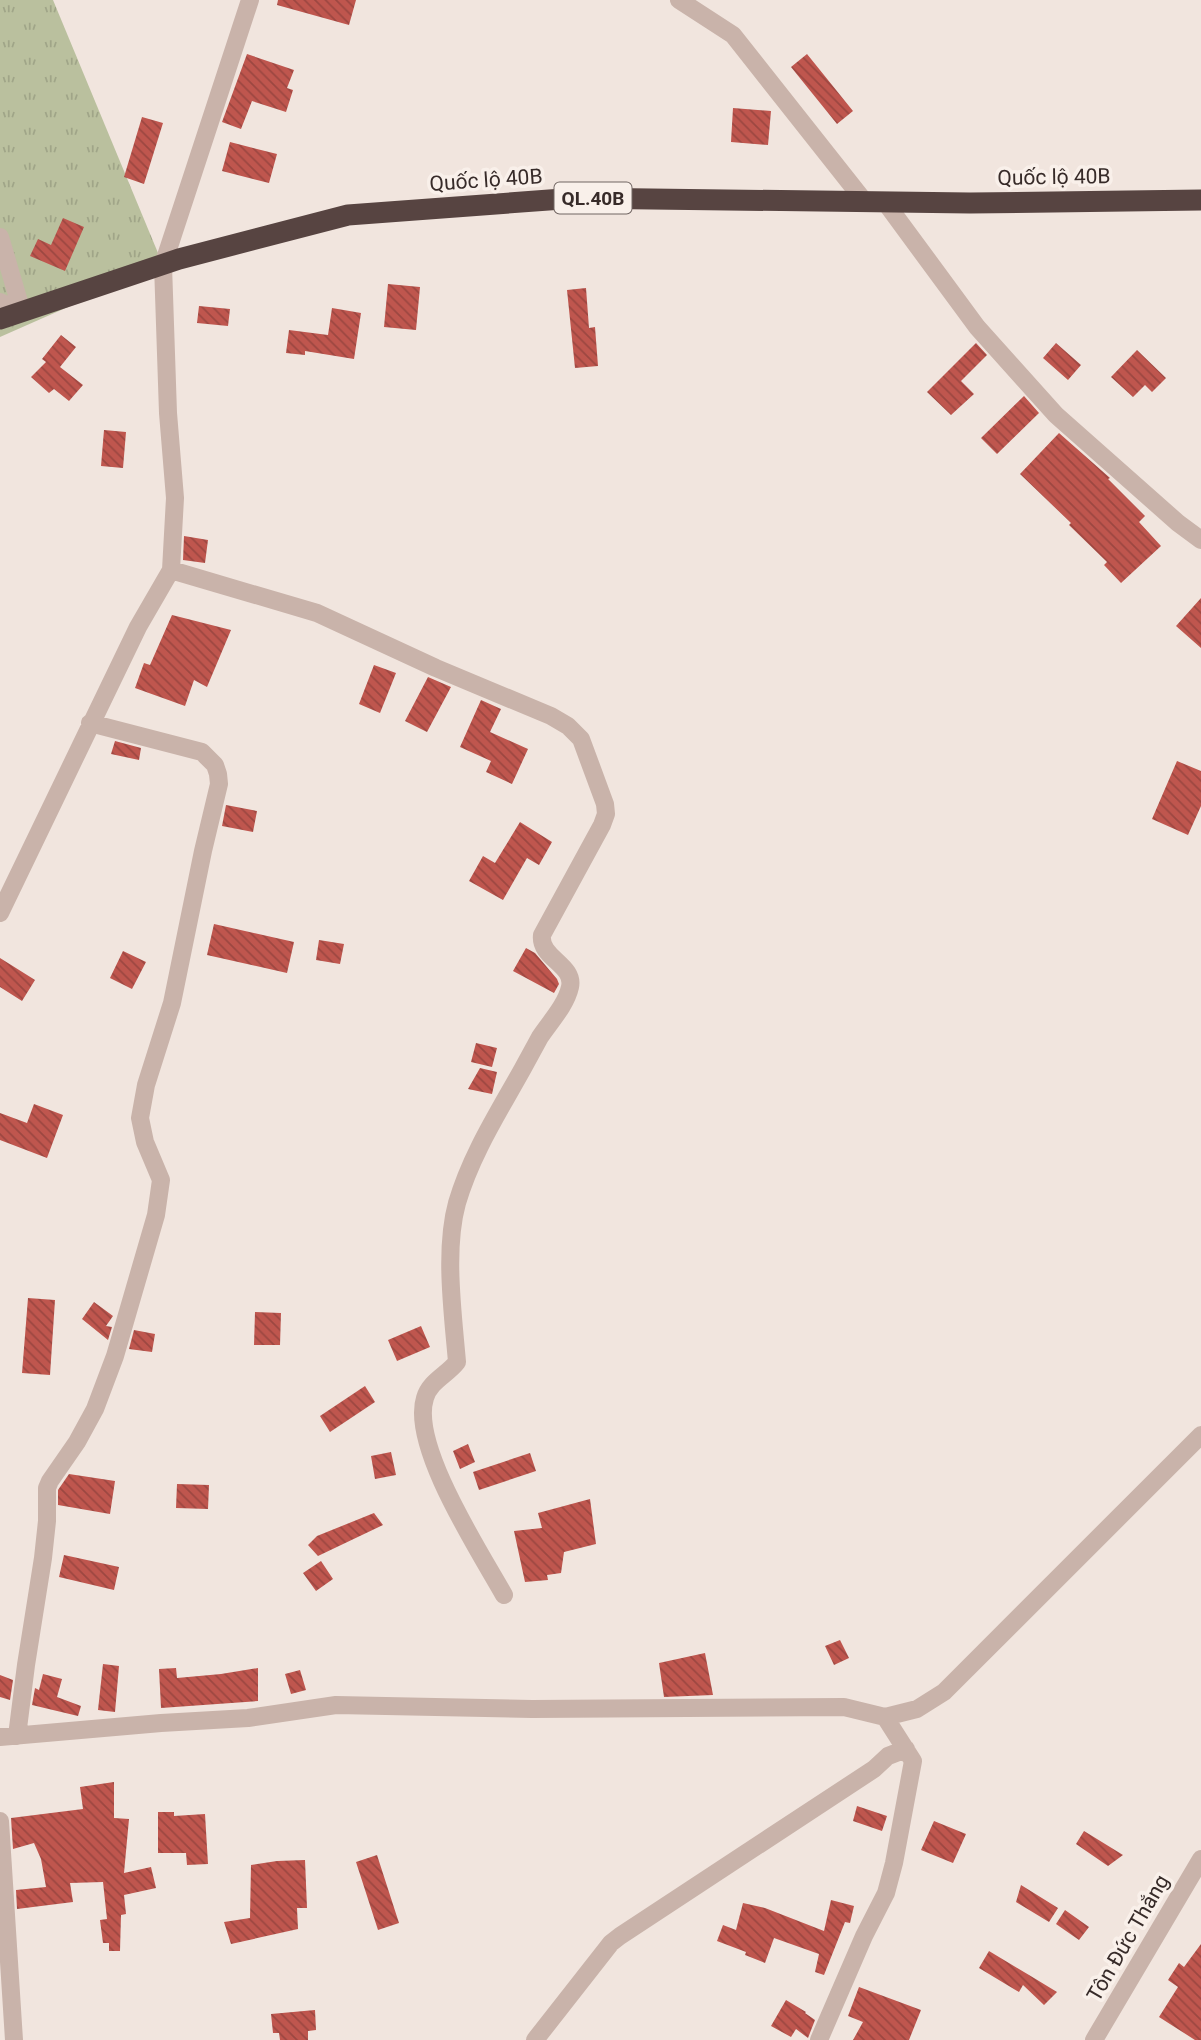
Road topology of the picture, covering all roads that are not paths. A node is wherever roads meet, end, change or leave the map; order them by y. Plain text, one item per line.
1 (250, 0) edge
2 (679, 0) edge
3 (1201, 200) edge
4 (875, 202) junction
5 (0, 237) edge
6 (163, 265) junction
7 (0, 302) edge
8 (22, 312) junction
9 (0, 319) edge
10 (1201, 540) edge
11 (171, 570) junction
12 (90, 723) junction
13 (1, 908) edge
14 (1201, 1435) edge
15 (504, 1595) dead end
16 (885, 1717) junction
17 (8, 1737) edge
18 (906, 1749) junction
19 (0, 1821) edge
20 (1201, 1858) edge
21 (14, 2040) edge
22 (535, 2040) edge
23 (818, 2040) edge
24 (1094, 2040) edge

1 - 6 street
2 - 4 street
3 - 4 highway, Quốc lộ 40B / QL.40B
4 - 6 highway, Quốc lộ 40B / QL.40B
4 - 10 street
5 - 8 street
6 - 8 highway, Quốc lộ 40B / QL.40B
6 - 11 street
7 - 8 street
8 - 9 highway, Quốc lộ 40B / QL.40B
11 - 12 street
11 - 15 street
12 - 13 street
12 - 17 street
14 - 16 street
16 - 17 street
16 - 18 street
18 - 22 street
18 - 23 street
19 - 21 street
20 - 24 street, Tôn Đức Thắng

